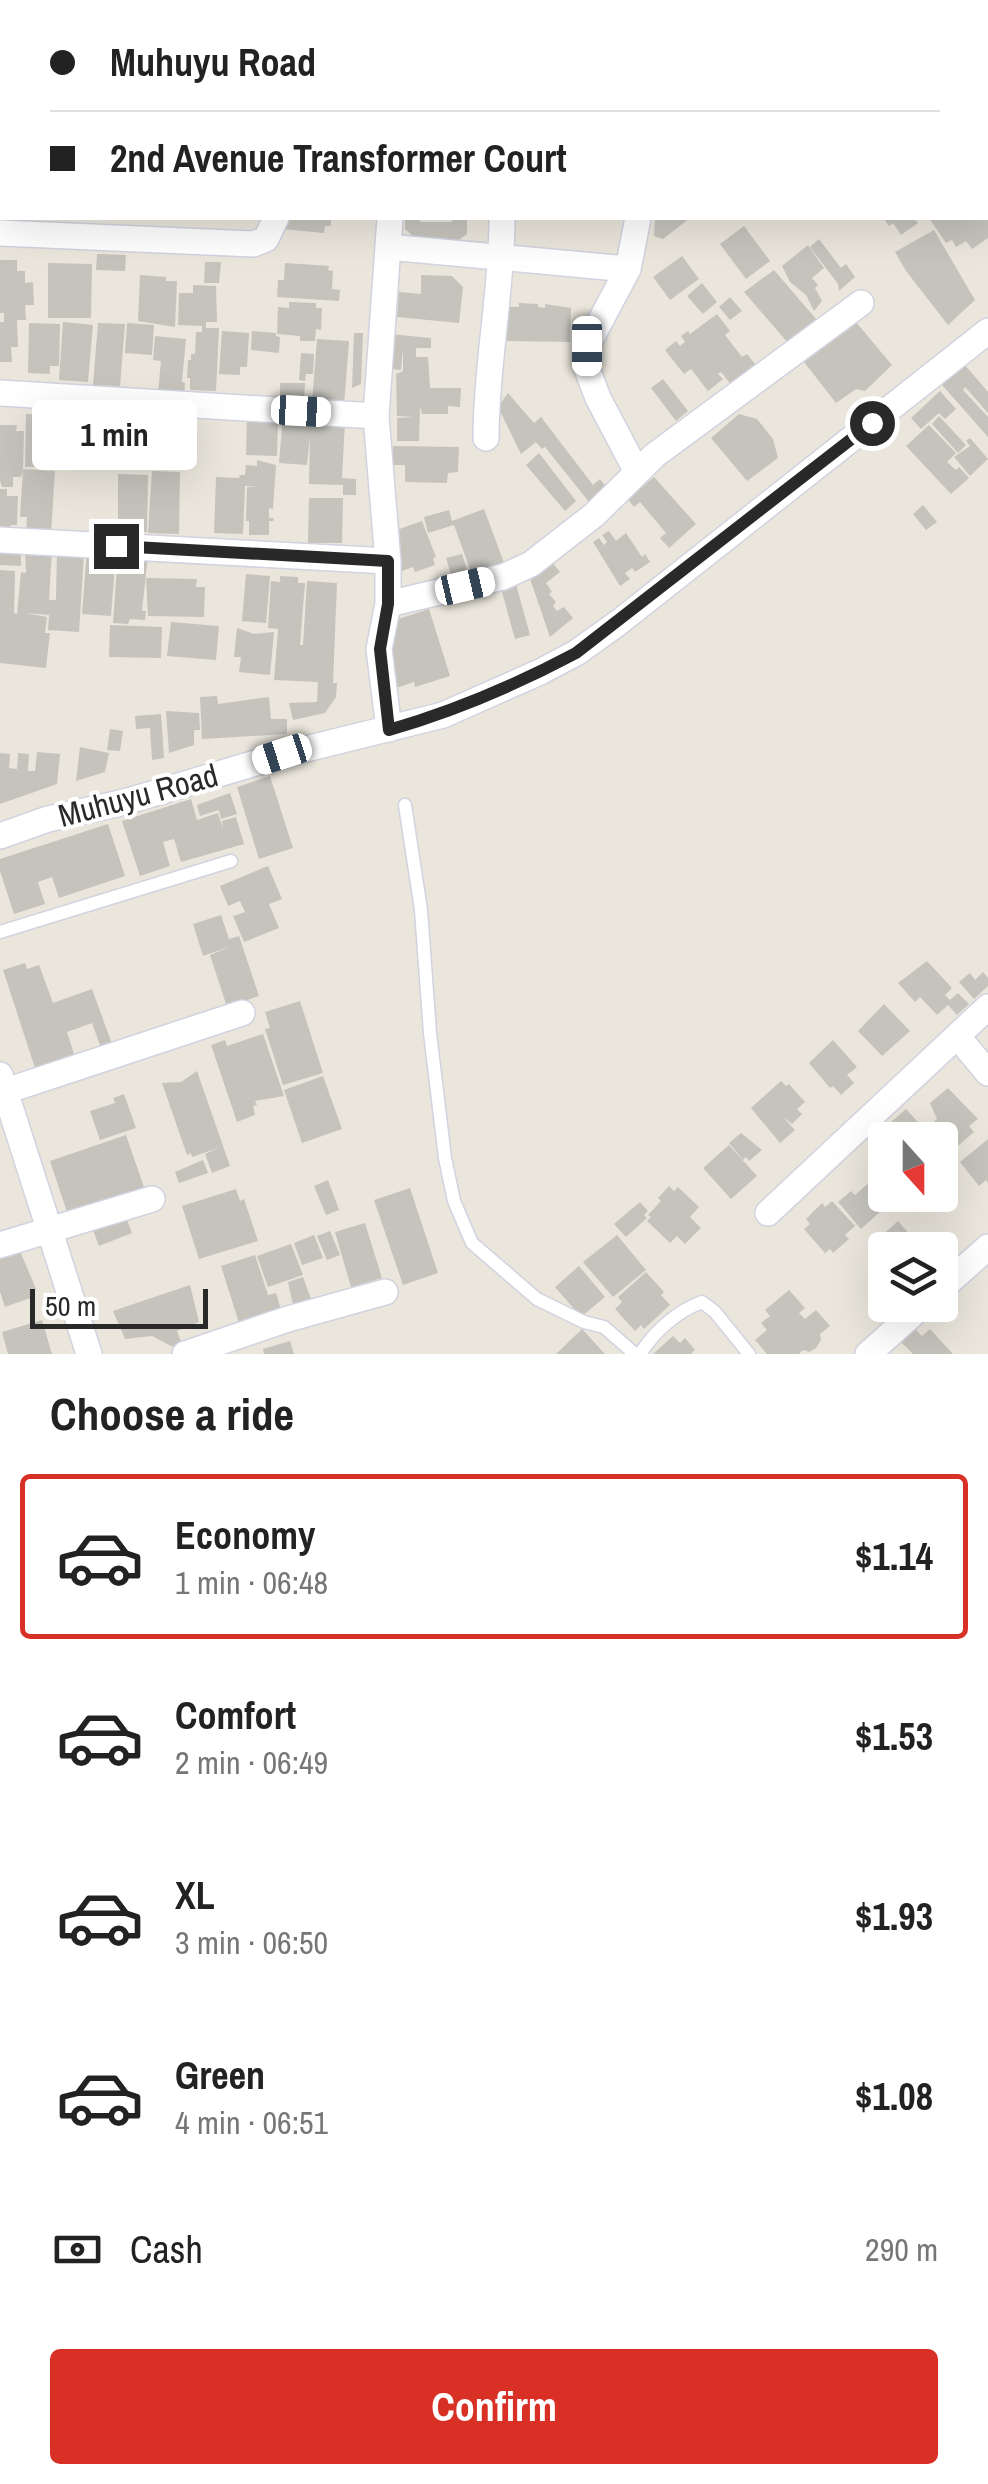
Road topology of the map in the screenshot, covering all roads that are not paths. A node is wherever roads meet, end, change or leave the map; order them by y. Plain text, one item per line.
1 (275, 220) edge
2 (390, 220) edge
3 (502, 220) edge
4 (638, 220) edge
5 (0, 233) edge
6 (388, 247) junction
7 (502, 255) junction
8 (628, 269) junction
9 (861, 304) dead end
10 (988, 331) edge
11 (0, 393) edge
12 (376, 416) junction
13 (486, 438) dead end
14 (638, 472) junction
15 (0, 540) edge
16 (388, 561) junction
17 (388, 604) junction
18 (389, 730) junction
19 (405, 806) dead end
20 (0, 836) edge
21 (231, 862) dead end
22 (0, 932) edge
23 (988, 1007) edge
24 (242, 1013) dead end
25 (957, 1036) junction
26 (988, 1073) edge
27 (2, 1086) edge
28 (152, 1199) dead end
29 (768, 1213) dead end
30 (48, 1228) junction
31 (0, 1245) edge
32 (988, 1247) edge
33 (958, 1274) edge
34 (385, 1292) dead end
35 (904, 1322) edge
36 (89, 1354) edge
37 (185, 1354) edge
38 (638, 1354) edge
39 (749, 1354) edge
40 (868, 1354) edge

1 - 5 street
2 - 6 street
3 - 7 street
4 - 8 street
6 - 7 street
6 - 12 street
7 - 8 street
7 - 13 street
8 - 14 street
9 - 14 street
10 - 18 street, Muhuyu Road
11 - 12 street
12 - 16 street
14 - 17 street
15 - 16 street
16 - 17 street
17 - 18 street
18 - 20 street, Muhuyu Road
19 - 38 lane
21 - 22 lane
23 - 25 street
24 - 27 street
25 - 26 street
25 - 29 street
27 - 30 street
28 - 30 street
30 - 31 street
30 - 36 street
32 - 33 street
34 - 37 street
35 - 40 street
38 - 39 lane

